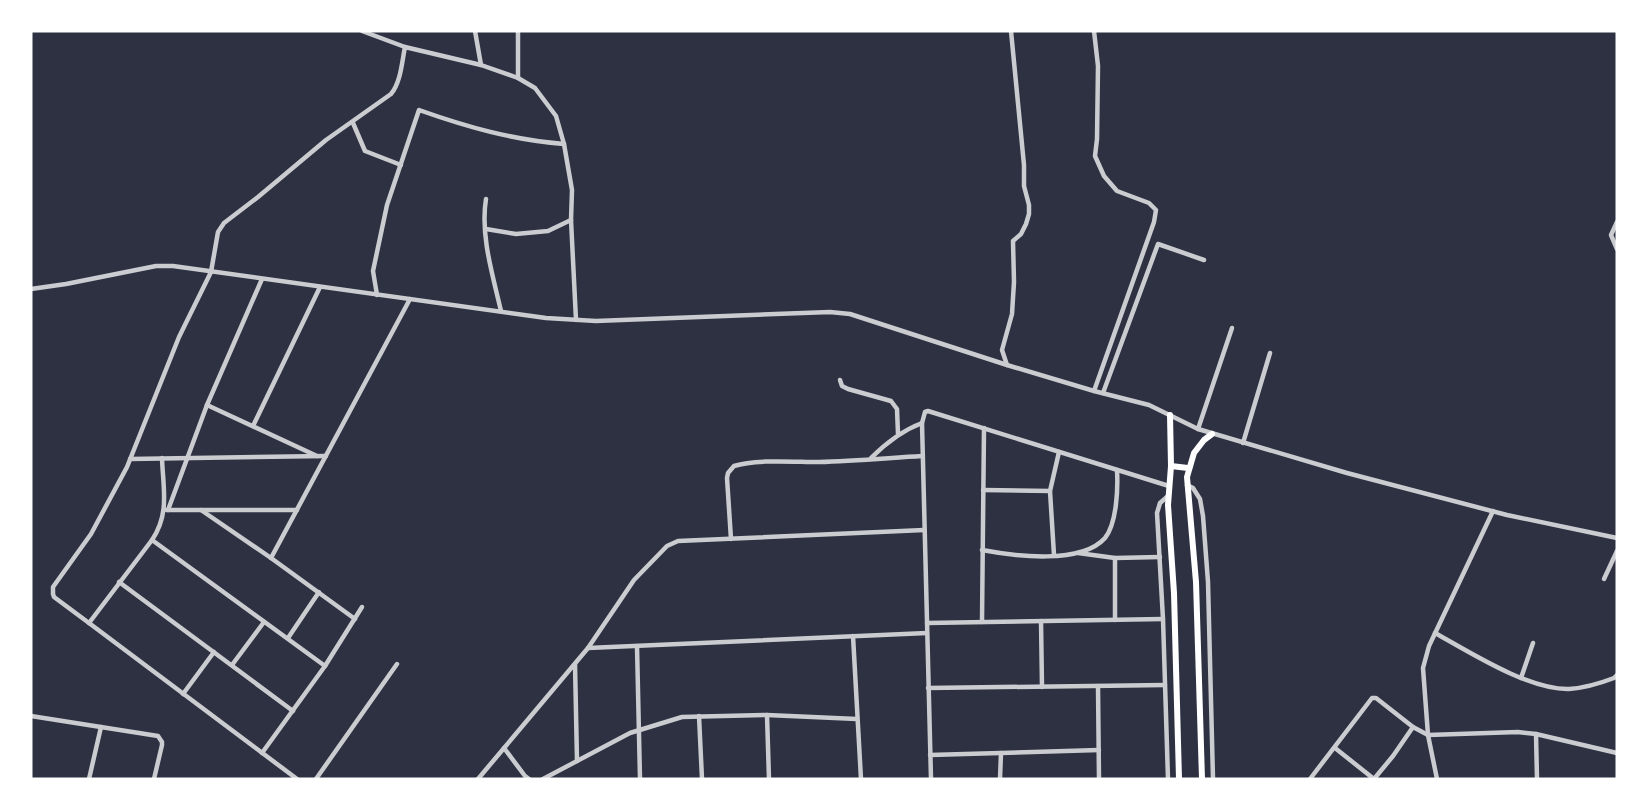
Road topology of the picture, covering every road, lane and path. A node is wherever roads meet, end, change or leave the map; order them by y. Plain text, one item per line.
1 (362, 31) edge
2 (476, 31) edge
3 (518, 31) edge
4 (1011, 31) edge
5 (1094, 31) edge
6 (405, 47) junction
7 (480, 65) junction
8 (518, 78) junction
9 (353, 123) junction
10 (564, 144) junction
11 (401, 165) junction
12 (486, 199) dead end
13 (571, 220) junction
14 (1617, 222) edge
15 (486, 229) junction
16 (1617, 249) edge
17 (1204, 260) dead end
18 (211, 272) junction
19 (262, 279) junction
20 (320, 287) junction
21 (31, 289) edge
22 (377, 295) junction
23 (410, 299) junction
24 (501, 311) junction
25 (576, 320) junction
26 (1232, 328) dead end
27 (1270, 353) dead end
28 (1007, 365) junction
29 (840, 380) dead end
30 (1094, 391) junction
31 (1102, 393) junction
32 (207, 405) junction
33 (1170, 415) junction
34 (922, 423) junction
35 (253, 426) junction
36 (984, 428) junction
37 (1198, 429) junction
38 (898, 434) junction
39 (1212, 434) junction
40 (1243, 443) junction
41 (1059, 452) junction
42 (326, 456) junction
43 (922, 456) junction
44 (319, 457) junction
45 (162, 458) junction
46 (186, 458) junction
47 (871, 458) junction
48 (130, 459) junction
49 (1171, 466) junction
50 (1188, 468) junction
51 (1117, 470) junction
52 (1187, 485) junction
53 (1169, 486) junction
54 (983, 490) junction
55 (1050, 491) junction
56 (1168, 496) junction
57 (166, 510) junction
58 (201, 510) junction
59 (297, 510) junction
60 (1493, 511) junction
61 (924, 530) junction
62 (1617, 538) edge
63 (730, 539) junction
64 (152, 540) junction
65 (982, 550) junction
66 (1617, 551) edge
67 (1078, 553) junction
68 (1054, 555) junction
69 (1160, 557) junction
70 (271, 558) junction
71 (1115, 558) junction
72 (1604, 579) dead end
73 (119, 582) junction
74 (319, 592) junction
75 (362, 607) dead end
76 (355, 619) junction
77 (1163, 619) junction
78 (1115, 620) junction
79 (1042, 621) junction
80 (264, 622) junction
81 (982, 622) junction
82 (89, 623) junction
83 (927, 623) junction
84 (927, 633) junction
85 (1436, 633) junction
86 (853, 636) junction
87 (288, 638) junction
88 (1532, 643) dead end
89 (637, 646) junction
90 (588, 648) junction
91 (214, 652) junction
92 (397, 664) dead end
93 (575, 664) junction
94 (232, 665) junction
95 (325, 666) junction
96 (1617, 675) edge
97 (1522, 678) junction
98 (1165, 685) junction
99 (1098, 686) junction
100 (1042, 687) junction
101 (928, 688) junction
102 (183, 694) junction
103 (293, 711) junction
104 (767, 715) junction
105 (31, 716) edge
106 (699, 716) junction
107 (857, 719) junction
108 (101, 727) junction
109 (1413, 727) junction
110 (639, 730) junction
111 (1536, 734) junction
112 (1428, 735) junction
113 (504, 748) junction
114 (1335, 748) junction
115 (1099, 750) junction
116 (262, 753) junction
117 (1000, 753) junction
118 (1617, 753) edge
119 (930, 755) junction
120 (578, 762) junction
121 (89, 779) edge
122 (154, 779) edge
123 (297, 779) edge
124 (316, 779) edge
125 (478, 779) edge
126 (529, 779) edge
127 (543, 779) edge
128 (640, 779) edge
129 (702, 779) edge
130 (768, 779) edge
131 (861, 779) edge
132 (931, 779) edge
133 (1000, 779) edge
134 (1099, 779) edge
135 (1168, 779) edge
136 (1179, 779) edge
137 (1202, 779) edge
138 (1213, 779) edge
139 (1310, 779) edge
140 (1374, 779) edge
141 (1437, 779) edge
142 (1537, 779) edge

1 - 6 street
2 - 7 street
3 - 8 street
4 - 28 street
5 - 30 street
6 - 7 street
6 - 9 street
7 - 8 street
8 - 10 street
9 - 11 street
9 - 18 street
10 - 11 street
10 - 13 street
11 - 22 street
12 - 15 street
13 - 15 street
13 - 25 street
14 - 16 street
15 - 24 street
17 - 31 street
18 - 19 street
18 - 21 street
18 - 48 street
19 - 20 street
19 - 32 street
20 - 22 street
20 - 35 street
22 - 23 street
23 - 24 street
23 - 42 street
24 - 25 street
25 - 28 street
26 - 37 street
27 - 40 street
28 - 30 street
29 - 38 street
30 - 31 street
31 - 33 street
32 - 35 street
32 - 46 street
33 - 37 street
33 - 49 main road
34 - 36 street
34 - 38 street
34 - 43 street
35 - 44 street
36 - 41 street
36 - 54 street
37 - 39 street
38 - 47 street
39 - 40 street
39 - 50 main road
40 - 60 street
41 - 51 street
41 - 55 street
42 - 44 street
42 - 59 street
43 - 47 street
43 - 61 street
44 - 46 street
45 - 46 street
45 - 48 street
45 - 57 street
46 - 57 street
47 - 63 street
48 - 82 street
49 - 50 main road
49 - 53 main road
50 - 52 main road
51 - 53 street
51 - 67 street
52 - 137 main road
52 - 138 street
53 - 56 main road
54 - 55 street
54 - 65 street
55 - 68 street
56 - 69 street
56 - 136 main road
57 - 58 street
57 - 64 street
58 - 59 street
58 - 70 street
59 - 70 street
60 - 62 street
60 - 85 street
61 - 63 street
61 - 83 street
63 - 90 street
64 - 73 street
64 - 80 street
65 - 68 street
65 - 81 street
66 - 72 street
67 - 68 street
67 - 71 street
69 - 71 street
69 - 77 street
70 - 74 street
71 - 78 street
73 - 82 street
73 - 91 street
74 - 76 street
74 - 87 street
75 - 76 street
76 - 95 street
77 - 78 street
77 - 98 street
78 - 79 street
79 - 81 street
79 - 100 street
80 - 87 street
80 - 94 street
81 - 83 street
82 - 102 street
83 - 84 street
84 - 86 street
84 - 101 street
85 - 97 street
85 - 112 street
86 - 89 street
86 - 107 street
87 - 95 street
88 - 97 street
89 - 90 street
89 - 110 street
90 - 93 street
91 - 94 street
91 - 102 street
92 - 124 street
93 - 113 street
93 - 120 street
94 - 103 street
95 - 103 street
96 - 97 street
98 - 99 street
98 - 135 street
99 - 100 street
99 - 115 street
100 - 101 street
101 - 119 street
102 - 116 street
103 - 116 street
104 - 106 street
104 - 107 street
104 - 130 street
105 - 108 street
106 - 110 street
106 - 129 street
107 - 131 street
108 - 121 street
108 - 122 street
109 - 112 street
109 - 114 street
109 - 140 street
110 - 120 street
110 - 128 street
111 - 112 street
111 - 118 street
111 - 142 street
112 - 141 street
113 - 125 street
113 - 126 street
114 - 139 street
114 - 140 street
115 - 117 street
115 - 134 street
116 - 123 street
117 - 119 street
117 - 133 street
119 - 132 street
120 - 127 street

